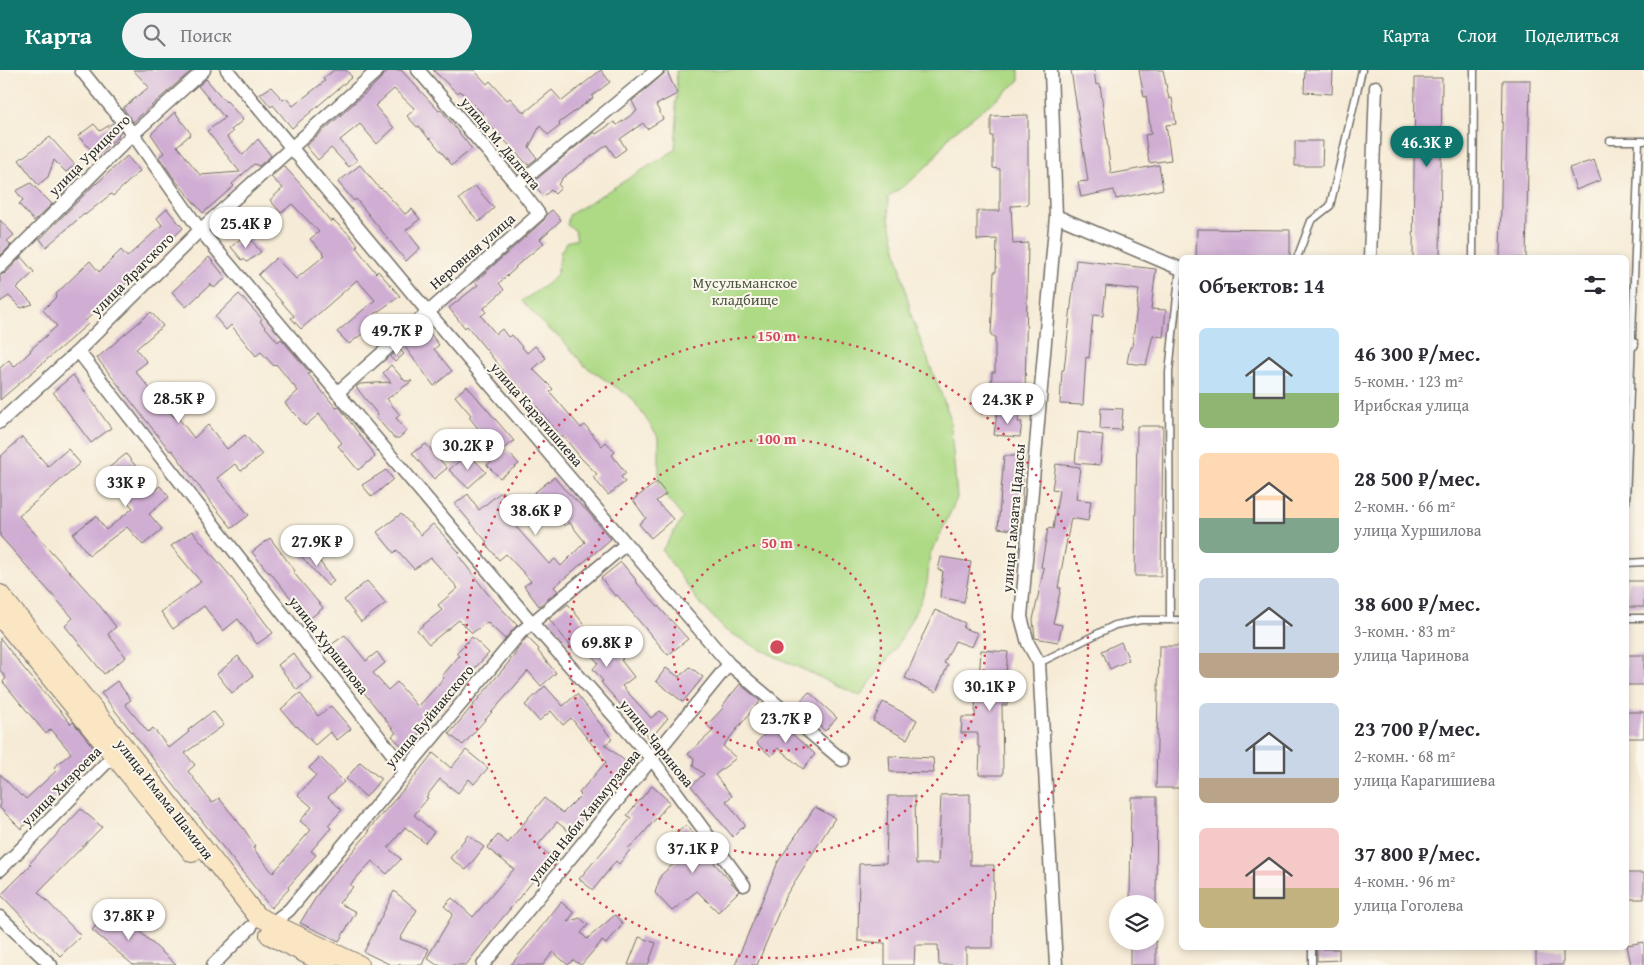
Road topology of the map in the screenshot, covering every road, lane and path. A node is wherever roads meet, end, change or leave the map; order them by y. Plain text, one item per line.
1 (81, 70) edge
2 (204, 70) edge
3 (227, 70) edge
4 (378, 70) edge
5 (418, 70) edge
6 (657, 70) edge
7 (1051, 70) edge
8 (1362, 70) edge
9 (1474, 70) edge
10 (1376, 87) dead end
11 (133, 134) junction
12 (1610, 140) dead end
13 (1642, 141) edge
14 (292, 147) junction
15 (517, 185) junction
16 (539, 214) joint
17 (1056, 216) junction
18 (200, 230) junction
19 (1298, 255) edge
20 (1370, 255) edge
21 (1473, 255) edge
22 (0, 267) edge
23 (1179, 268) edge
24 (1179, 277) edge
25 (428, 312) junction
26 (1629, 344) edge
27 (78, 351) junction
28 (337, 393) junction
29 (0, 422) edge
30 (626, 544) junction
31 (1629, 562) edge
32 (1644, 562) edge
33 (0, 594) edge
34 (0, 617) edge
35 (1629, 618) edge
36 (1644, 618) edge
37 (1170, 620) junction
38 (1179, 620) edge
39 (532, 622) junction
40 (1039, 663) junction
41 (729, 664) junction
42 (119, 751) junction
43 (652, 759) junction
44 (842, 760) dead end
45 (406, 770) junction
46 (0, 870) edge
47 (744, 885) dead end
48 (0, 916) edge
49 (272, 924) junction
50 (251, 926) junction
51 (1312, 950) edge
52 (51, 965) edge
53 (213, 965) edge
54 (327, 965) edge
55 (360, 965) edge
56 (483, 965) edge
57 (1056, 965) edge
58 (1312, 965) edge

1 - 11 street, улица Чаринова
2 - 11 street, улица Урицкого
3 - 14 street, улица Карагишиева
4 - 14 street, улица Ярагского
5 - 15 street, улица М. Далгата
6 - 15 street
7 - 17 street, улица Гамзата Цадасы
8 - 19 lane
9 - 21 lane
10 - 20 street
11 - 18 street, улица Чаринова
11 - 22 street, улица Урицкого
12 - 13 lane
13 - 26 lane
14 - 18 street, улица Ярагского
14 - 25 street, улица Карагишиева
15 - 16 street, улица М. Далгата
16 - 25 street, Неровная улица
17 - 23 street
17 - 40 street, улица Гамзата Цадасы
18 - 27 street, улица Ярагского
18 - 28 street, улица Чаринова
24 - 37 lane
25 - 28 street, Неровная улица
25 - 30 street, улица Карагишиева
27 - 29 street, улица Ярагского
27 - 45 street, улица Хуршилова
28 - 39 street, улица Чаринова
30 - 39 street, улица Буйнакского
30 - 41 street, улица Карагишиева
31 - 32 lane
33 - 42 main road, улица Имама Шамиля
34 - 42 main road, улица Имама Шамиля
35 - 36 lane
37 - 38 lane
37 - 40 lane
39 - 43 street, улица Чаринова
39 - 45 street, улица Буйнакского
40 - 57 street, улица Гамзата Цадасы
41 - 43 street, улица Наби Ханмурзаева
41 - 44 street, улица Карагишиева
42 - 46 street, улица Хизроева
42 - 49 main road, улица Имама Шамиля
42 - 50 main road, улица Имама Шамиля
43 - 47 street, улица Чаринова
43 - 56 street, улица Наби Ханмурзаева
45 - 49 street, улица Буйнакского
48 - 52 street
49 - 55 main road, улица Имама Шамиля
50 - 53 street
50 - 54 main road, улица Имама Шамиля
51 - 58 lane

